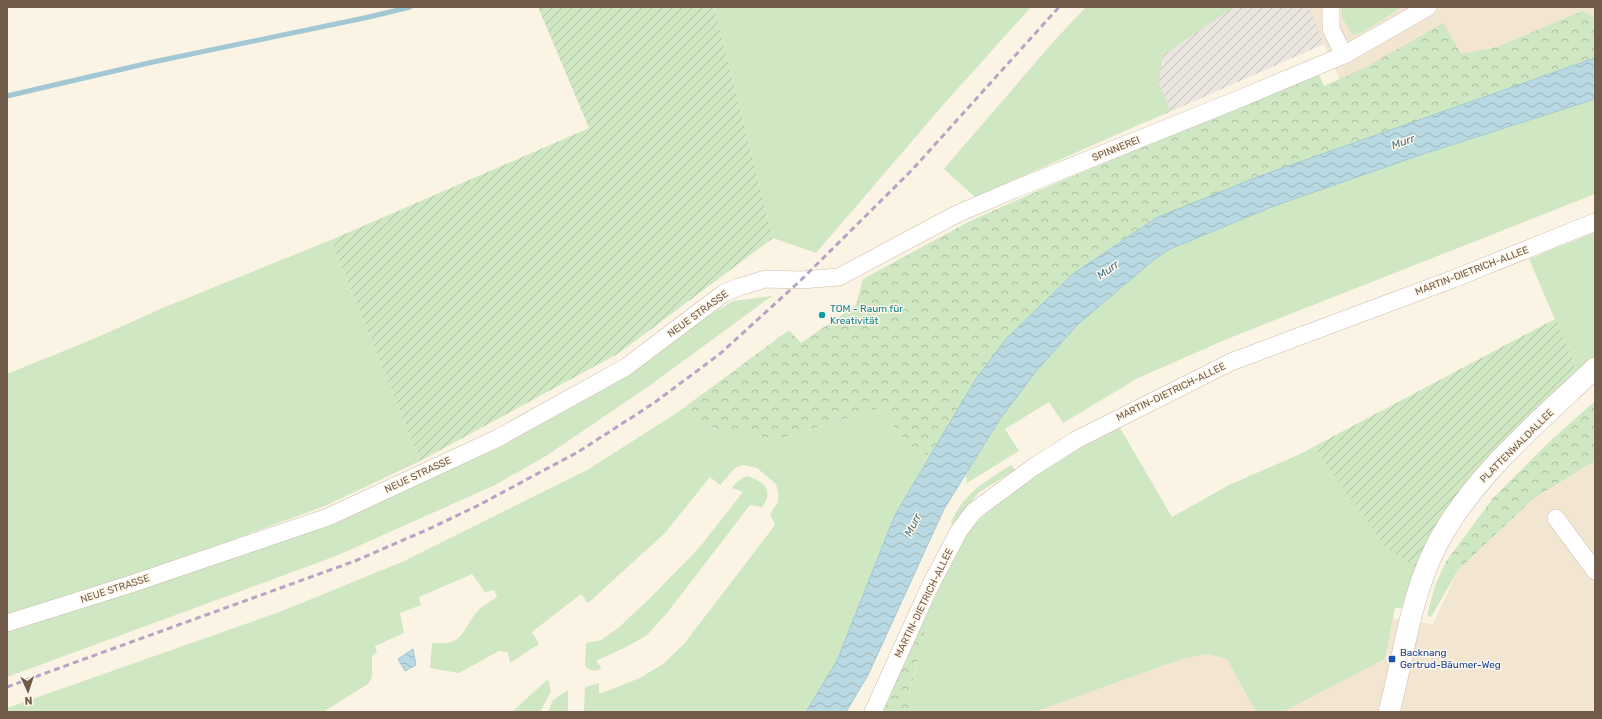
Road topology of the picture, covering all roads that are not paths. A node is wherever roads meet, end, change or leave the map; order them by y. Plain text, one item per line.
1 (1331, 7) edge
2 (1428, 7) edge
3 (1344, 55) junction
4 (1595, 222) edge
5 (801, 280) joint
6 (1595, 368) edge
7 (1556, 518) dead end
8 (1595, 571) edge
9 (7, 623) edge
10 (873, 712) edge
11 (1389, 712) edge

1 - 3 street
2 - 3 street, SPINNEREI
3 - 5 street, SPINNEREI
4 - 10 street, MARTIN-DIETRICH-ALLEE
5 - 9 street, NEUE STRASSE
6 - 11 street, PLATTENWALDALLEE
7 - 8 street

